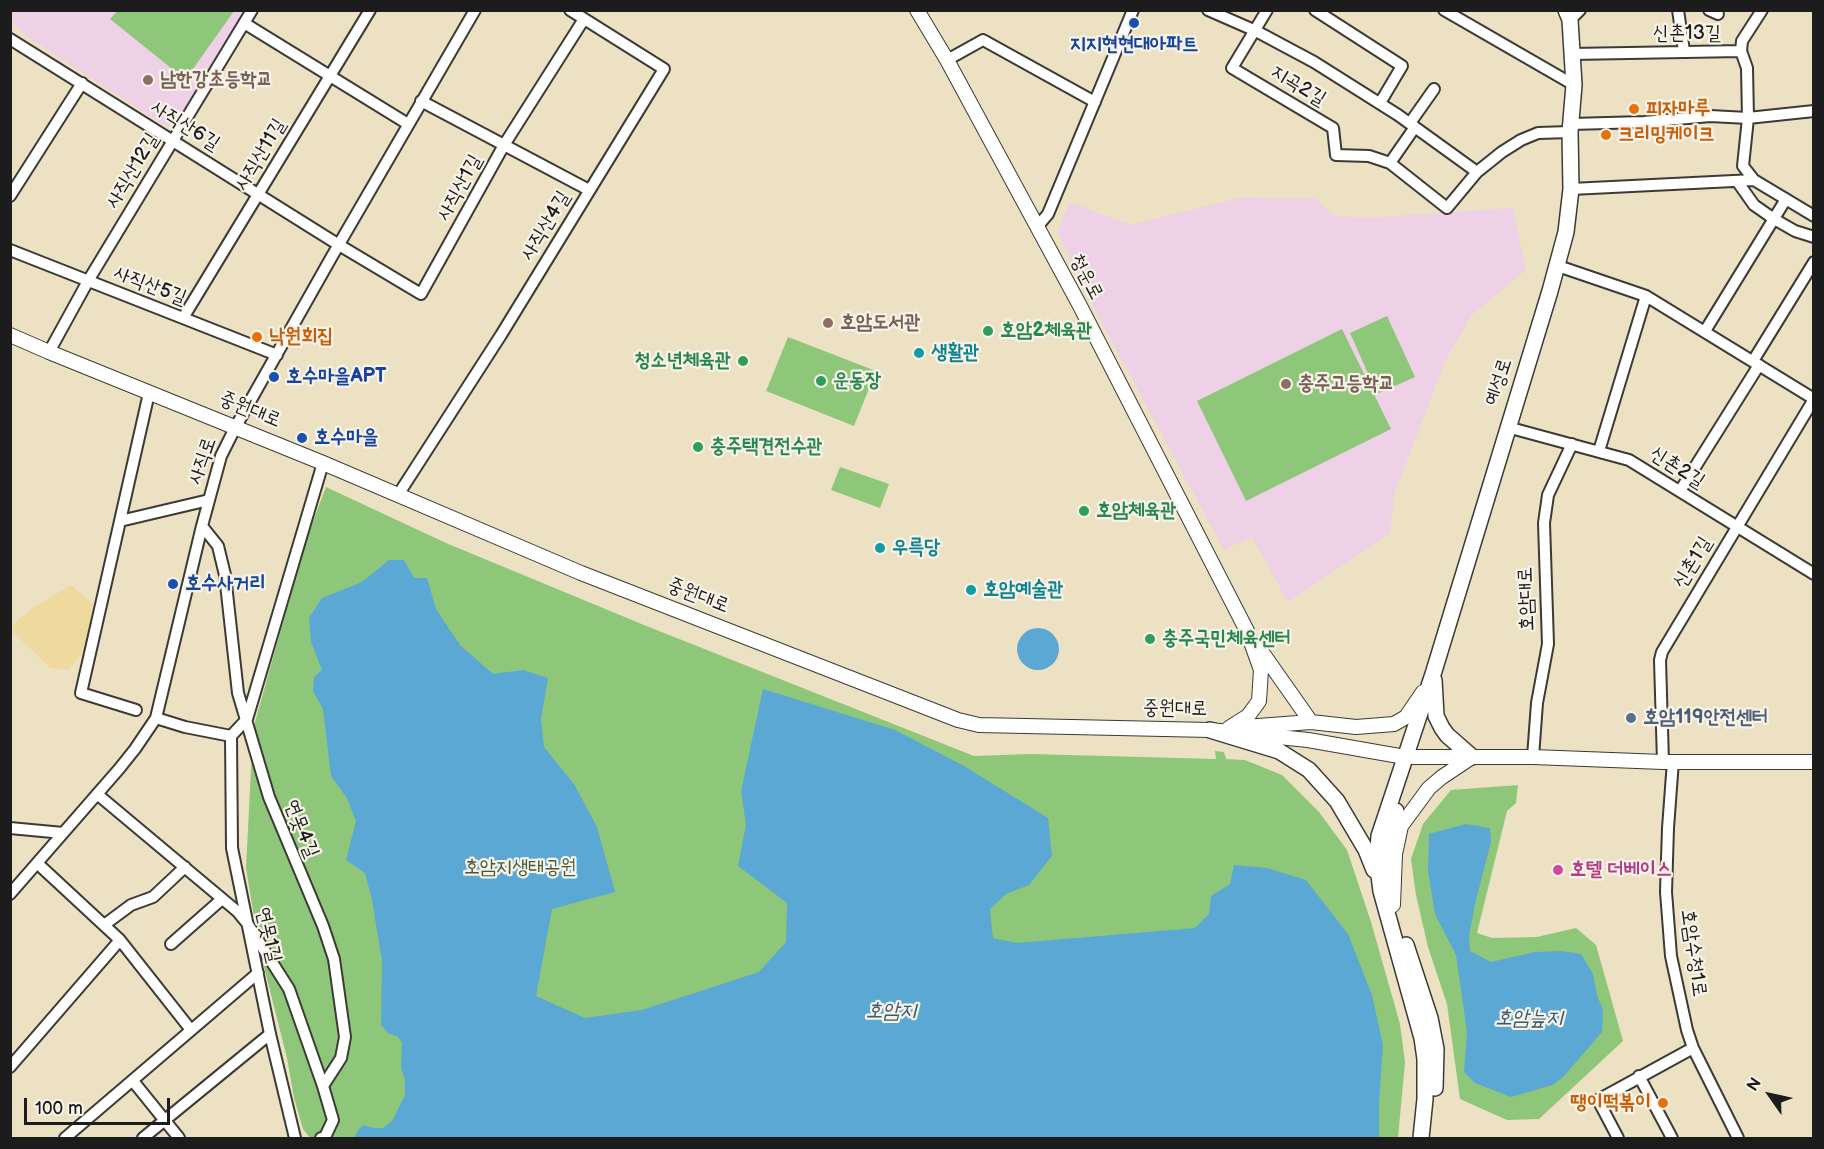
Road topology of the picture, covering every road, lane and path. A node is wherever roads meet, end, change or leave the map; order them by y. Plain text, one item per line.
1 (252, 10) edge
2 (370, 10) edge
3 (475, 10) edge
4 (570, 10) edge
5 (917, 10) edge
6 (1208, 10) edge
7 (1267, 10) edge
8 (1315, 10) edge
9 (1444, 10) edge
10 (1678, 10) edge
11 (1762, 10) edge
12 (1131, 12) edge
13 (1572, 14) edge
14 (584, 19) junction
15 (244, 24) junction
16 (1256, 31) junction
17 (10, 39) edge
18 (1684, 51) junction
19 (1741, 51) junction
20 (1572, 54) junction
21 (947, 60) junction
22 (330, 77) junction
23 (82, 83) junction
24 (1574, 85) junction
25 (1434, 89) dead end
26 (421, 101) junction
27 (1095, 102) junction
28 (1380, 103) junction
29 (1814, 111) edge
30 (1748, 118) junction
31 (408, 124) junction
32 (1413, 125) junction
33 (1571, 128) junction
34 (173, 139) junction
35 (504, 145) junction
36 (1390, 163) junction
37 (1477, 172) junction
38 (1754, 180) junction
39 (1737, 181) junction
40 (1571, 189) junction
41 (589, 190) junction
42 (259, 194) junction
43 (10, 196) edge
44 (1786, 200) junction
45 (1814, 216) edge
46 (1774, 219) junction
47 (1036, 227) junction
48 (1814, 237) edge
49 (339, 245) junction
50 (10, 250) edge
51 (1814, 262) edge
52 (1558, 266) junction
53 (88, 281) junction
54 (1646, 296) junction
55 (183, 318) junction
56 (1705, 331) junction
57 (10, 334) edge
58 (49, 352) junction
59 (277, 354) junction
60 (1756, 363) junction
61 (149, 393) junction
62 (1814, 399) edge
63 (1507, 427) junction
64 (235, 428) junction
65 (1572, 444) junction
66 (1599, 451) junction
67 (323, 463) junction
68 (1680, 492) junction
69 (398, 495) junction
70 (208, 500) junction
71 (120, 521) junction
72 (202, 526) junction
73 (1736, 526) junction
74 (1814, 574) edge
75 (1247, 631) junction
76 (1434, 671) junction
77 (136, 710) dead end
78 (156, 718) junction
79 (247, 719) junction
80 (1311, 722) junction
81 (1229, 728) junction
82 (1210, 730) junction
83 (231, 736) junction
84 (1405, 757) junction
85 (1472, 757) junction
86 (1533, 757) junction
87 (1668, 761) junction
88 (1814, 762) edge
89 (97, 794) junction
90 (10, 828) edge
91 (63, 833) junction
92 (37, 863) junction
93 (184, 867) junction
94 (1380, 886) junction
95 (10, 894) edge
96 (222, 899) junction
97 (1393, 904) junction
98 (247, 923) junction
99 (104, 924) junction
100 (120, 940) junction
101 (171, 944) dead end
102 (258, 974) junction
103 (191, 1030) junction
104 (270, 1034) junction
105 (1693, 1048) junction
106 (10, 1067) edge
107 (1639, 1076) junction
108 (133, 1081) junction
109 (323, 1086) junction
110 (333, 1120) junction
111 (165, 1121) junction
112 (66, 1138) edge
113 (143, 1138) edge
114 (179, 1138) edge
115 (296, 1138) edge
116 (321, 1138) edge
117 (335, 1138) edge
118 (1421, 1138) edge
119 (1431, 1138) edge
120 (1618, 1138) edge
121 (1672, 1138) edge
122 (1738, 1138) edge

1 - 15 street, 사직산12길
2 - 22 street, 사직산11길
3 - 26 street, 사직로
4 - 14 street, 사직산4길
5 - 21 street, 청운로
6 - 16 street
7 - 16 street
8 - 28 street
9 - 24 street
10 - 18 street
11 - 19 street
12 - 27 street
13 - 20 main road, 예성로
14 - 35 street, 사직산1길
14 - 41 street, 사직산4길
15 - 22 street
15 - 34 street, 사직산12길
16 - 28 street
16 - 36 street, 지곡2길
17 - 23 street, 사직산6길
18 - 19 street, 신촌13길
18 - 20 street, 신촌13길
19 - 30 street, 신촌13길
20 - 24 main road, 예성로
21 - 27 street
21 - 47 street, 청운로
22 - 31 street
22 - 42 street, 사직산11길
23 - 34 street, 사직산6길
23 - 43 street
24 - 33 main road, 예성로
25 - 32 street
26 - 31 street, 사직로
26 - 35 street
27 - 47 street
28 - 32 street
29 - 30 street
30 - 33 street
30 - 38 street, 신촌13길
31 - 49 street, 사직로
32 - 36 street
32 - 37 street
33 - 37 street
33 - 40 main road, 예성로
34 - 42 street, 사직산6길
34 - 53 street, 사직산12길
35 - 41 street
35 - 49 street, 사직산1길
36 - 37 street, 지곡2길
38 - 39 street
38 - 44 street
39 - 40 street
39 - 46 street
40 - 52 main road, 예성로
41 - 69 street, 사직산4길
42 - 49 street, 사직산6길
42 - 55 street, 사직산11길
44 - 45 street
44 - 46 street
46 - 48 street
46 - 56 street
47 - 75 street, 청운로
49 - 59 street, 사직로
50 - 53 street, 사직산5길
51 - 60 street
52 - 54 street
52 - 63 main road, 예성로
53 - 55 street, 사직산5길
53 - 58 street, 사직산12길
54 - 56 street
54 - 66 street
55 - 59 street, 사직산5길
56 - 60 street
57 - 58 street, 중원대로
58 - 61 street, 중원대로
59 - 64 street, 사직로
60 - 62 street
60 - 68 street
61 - 64 street, 중원대로
61 - 71 street
62 - 73 street, 신촌1길
63 - 65 street, 신촌2길
63 - 76 main road, 예성로
64 - 67 street, 중원대로
64 - 70 street, 사직로
65 - 66 street, 신촌2길
65 - 86 street, 호암대로
66 - 68 street, 신촌2길
67 - 69 street, 중원대로
67 - 79 street
68 - 73 street, 신촌2길
69 - 82 street, 중원대로
70 - 71 street
70 - 72 street, 사직로
71 - 77 street
72 - 78 street, 사직로
72 - 79 street, 연못4길
73 - 74 street, 신촌2길
73 - 87 street, 신촌1길
75 - 80 street
75 - 81 street
76 - 80 street
76 - 84 main road, 예성로
76 - 85 main road
78 - 83 street
78 - 89 street, 사직로
79 - 83 street
79 - 109 street, 연못4길
80 - 81 street
81 - 82 street
82 - 84 street, 중원대로
82 - 94 main road
83 - 98 street, 연못1길
84 - 85 street
84 - 94 main road
84 - 97 main road
85 - 86 street
85 - 97 street
86 - 87 street
87 - 88 street
87 - 105 street, 호암수청1로
89 - 91 street, 사직로
89 - 93 street
90 - 91 street
91 - 92 street, 사직로
92 - 95 street, 사직로
92 - 99 street
93 - 96 street
93 - 99 street
94 - 118 main road
96 - 98 street
96 - 101 street
97 - 119 main road
98 - 102 street, 연못1길
98 - 109 street
99 - 100 street
100 - 103 street
100 - 106 street
102 - 103 street
102 - 104 street, 연못1길
103 - 108 street
104 - 111 street
104 - 115 street, 연못1길
105 - 107 street
105 - 122 street, 호암수청1로
107 - 120 street
107 - 121 street
108 - 111 street
108 - 112 street
109 - 110 street
110 - 116 street
110 - 117 street
111 - 113 street
111 - 114 street

